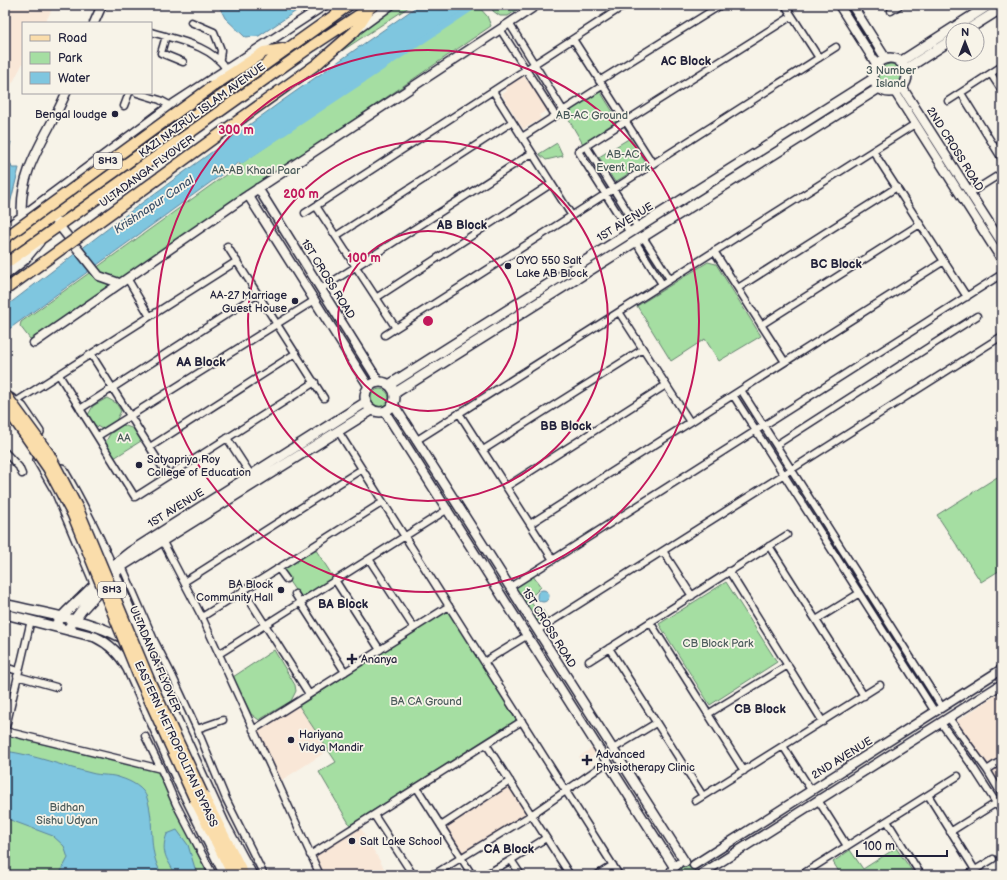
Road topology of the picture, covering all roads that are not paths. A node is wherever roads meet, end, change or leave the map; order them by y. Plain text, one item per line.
1 (102, 5) edge
2 (325, 5) edge
3 (349, 5) edge
4 (391, 5) edge
5 (537, 5) edge
6 (625, 5) edge
7 (720, 5) edge
8 (784, 5) edge
9 (839, 5) edge
10 (852, 5) edge
11 (900, 5) edge
12 (989, 5) edge
13 (373, 6) edge
14 (1002, 8) edge
15 (890, 11) dead end
16 (792, 16) junction
17 (94, 22) edge
18 (190, 22) dead end
19 (980, 22) edge
20 (508, 24) junction
21 (500, 29) junction
22 (355, 31) junction
23 (152, 32) edge
24 (166, 36) junction
25 (573, 39) junction
26 (945, 43) edge
27 (836, 47) dead end
28 (287, 48) junction
29 (819, 58) junction
30 (220, 59) junction
31 (886, 59) junction
32 (183, 62) dead end
33 (534, 64) junction
34 (877, 65) junction
35 (903, 65) junction
36 (1002, 66) edge
37 (226, 69) junction
38 (526, 69) junction
39 (991, 74) junction
40 (874, 78) junction
41 (601, 83) junction
42 (879, 88) junction
43 (899, 90) junction
44 (493, 91) junction
45 (1002, 92) edge
46 (961, 93) junction
47 (65, 94) edge
48 (129, 94) edge
49 (140, 94) edge
50 (948, 101) dead end
51 (124, 106) dead end
52 (171, 106) junction
53 (563, 110) junction
54 (555, 115) junction
55 (625, 121) junction
56 (512, 122) junction
57 (803, 123) junction
58 (915, 124) junction
59 (809, 132) junction
60 (933, 135) junction
61 (522, 136) junction
62 (926, 140) junction
63 (586, 146) junction
64 (873, 150) junction
65 (532, 152) junction
66 (1002, 159) edge
67 (653, 164) junction
68 (1002, 173) edge
69 (551, 184) junction
70 (897, 187) junction
71 (258, 188) junction
72 (613, 189) junction
73 (970, 193) junction
74 (605, 194) junction
75 (248, 195) junction
76 (40, 202) junction
77 (316, 206) junction
78 (305, 213) dead end
79 (22, 216) junction
80 (572, 216) junction
81 (52, 217) junction
82 (920, 224) junction
83 (59, 226) junction
84 (5, 229) edge
85 (634, 230) junction
86 (336, 236) junction
87 (5, 238) edge
88 (41, 239) junction
89 (639, 239) junction
90 (1002, 243) edge
91 (227, 246) dead end
92 (5, 250) edge
93 (714, 252) junction
94 (596, 254) junction
95 (1001, 258) edge
96 (237, 261) junction
97 (944, 261) junction
98 (601, 263) junction
99 (5, 264) edge
100 (305, 264) junction
101 (356, 267) junction
102 (297, 270) junction
103 (1002, 274) edge
104 (5, 275) edge
105 (127, 278) junction
106 (670, 279) junction
107 (119, 283) junction
108 (662, 284) junction
109 (738, 288) junction
110 (322, 289) junction
111 (5, 290) edge
112 (258, 294) junction
113 (967, 296) junction
114 (376, 298) junction
115 (315, 300) junction
116 (619, 312) junction
117 (149, 315) junction
118 (977, 316) dead end
119 (277, 324) junction
120 (761, 325) junction
121 (396, 328) junction
122 (476, 330) junction
123 (385, 335) dead end
124 (1002, 336) edge
125 (482, 338) junction
126 (34, 343) dead end
127 (643, 349) junction
128 (296, 353) junction
129 (91, 354) junction
130 (785, 362) junction
131 (59, 374) junction
132 (315, 382) junction
133 (379, 382) junction
134 (389, 385) junction
135 (666, 385) junction
136 (369, 387) junction
137 (112, 388) junction
138 (741, 390) junction
139 (395, 392) junction
140 (5, 394) edge
141 (733, 395) junction
142 (5, 397) edge
143 (324, 398) dead end
144 (16, 402) junction
145 (394, 405) junction
146 (369, 406) junction
147 (5, 407) edge
148 (80, 409) junction
149 (385, 412) junction
150 (5, 414) edge
151 (459, 414) junction
152 (130, 416) junction
153 (690, 422) junction
154 (763, 426) junction
155 (338, 431) junction
156 (755, 431) junction
157 (98, 436) junction
158 (227, 438) junction
159 (417, 440) junction
160 (776, 445) junction
161 (150, 447) junction
162 (300, 450) junction
163 (483, 450) junction
164 (5, 452) edge
165 (362, 469) junction
166 (790, 469) junction
167 (22, 474) dead end
168 (783, 474) junction
169 (251, 475) junction
170 (168, 476) junction
171 (506, 487) junction
172 (383, 502) junction
173 (448, 509) junction
174 (530, 524) junction
175 (787, 535) dead end
176 (404, 536) junction
177 (163, 542) junction
178 (769, 546) junction
179 (842, 550) junction
180 (663, 551) junction
181 (490, 555) junction
182 (834, 555) junction
183 (369, 559) junction
184 (553, 560) junction
185 (481, 561) junction
186 (122, 566) junction
187 (278, 568) junction
188 (113, 570) junction
189 (729, 572) junction
190 (286, 579) dead end
191 (335, 580) junction
192 (184, 582) junction
193 (97, 587) junction
194 (510, 587) junction
195 (244, 590) junction
196 (295, 594) dead end
197 (858, 594) junction
198 (692, 596) junction
199 (300, 602) junction
200 (5, 604) edge
201 (448, 606) junction
202 (5, 614) edge
203 (60, 616) junction
204 (202, 617) junction
205 (31, 620) junction
206 (74, 620) junction
207 (816, 620) junction
208 (650, 622) junction
209 (266, 624) junction
210 (55, 626) junction
211 (414, 628) junction
212 (68, 630) junction
213 (538, 630) junction
214 (528, 636) junction
215 (609, 648) junction
216 (380, 650) junction
217 (219, 654) junction
218 (148, 657) junction
219 (590, 661) dead end
220 (484, 662) junction
221 (788, 665) junction
222 (5, 667) edge
223 (1002, 669) edge
224 (345, 672) junction
225 (17, 673) junction
226 (1002, 684) edge
227 (880, 685) dead end
228 (56, 687) dead end
229 (968, 691) junction
230 (309, 694) junction
231 (864, 696) junction
232 (974, 702) junction
233 (939, 710) junction
234 (708, 714) junction
235 (949, 718) junction
236 (223, 720) dead end
237 (522, 721) junction
238 (823, 722) junction
239 (656, 723) junction
240 (941, 723) junction
241 (197, 730) junction
242 (253, 730) junction
243 (5, 731) edge
244 (145, 736) dead end
245 (486, 744) junction
246 (784, 746) junction
247 (613, 749) junction
248 (1002, 760) edge
249 (606, 763) junction
250 (161, 769) junction
251 (987, 770) junction
252 (744, 771) junction
253 (958, 776) dead end
254 (993, 780) junction
255 (510, 781) junction
256 (985, 785) junction
257 (417, 788) junction
258 (811, 790) junction
259 (566, 791) junction
260 (640, 793) junction
261 (1002, 794) edge
262 (928, 795) junction
263 (703, 796) junction
264 (199, 798) junction
265 (631, 799) junction
266 (818, 800) junction
267 (695, 801) dead end
268 (996, 803) junction
269 (1002, 812) edge
270 (374, 815) junction
271 (531, 815) junction
272 (886, 821) junction
273 (441, 826) junction
274 (950, 832) junction
275 (546, 838) junction
276 (847, 846) junction
277 (310, 855) junction
278 (461, 858) junction
279 (993, 859) dead end
280 (511, 860) junction
281 (685, 862) junction
282 (613, 865) junction
283 (694, 865) junction
284 (674, 867) junction
285 (975, 870) junction
286 (810, 873) edge
287 (213, 875) edge
288 (225, 875) edge
289 (233, 875) edge
290 (244, 875) edge
291 (252, 875) edge
292 (264, 875) edge
293 (320, 875) edge
294 (413, 875) edge
295 (433, 875) edge
296 (472, 875) edge
297 (485, 875) edge
298 (520, 875) edge
299 (570, 875) edge
300 (597, 875) edge
301 (619, 875) edge
302 (670, 875) edge
303 (700, 875) edge
304 (801, 875) edge
305 (921, 875) edge
306 (967, 875) edge

1 - 17 street
2 - 37 street, KAZI NAZRUL ISLAM AVENUE
3 - 28 main road, KAZI NAZRUL ISLAM AVENUE / SH3
4 - 22 street
5 - 20 street
6 - 25 street
7 - 41 street
8 - 16 street
9 - 34 street
10 - 31 street
11 - 15 street
12 - 35 main road
13 - 22 main road, ULTADANGA FLYOVER
13 - 83 main road, KAZI NAZRUL ISLAM AVENUE
14 - 19 main road
16 - 29 street
16 - 55 street
18 - 30 street
20 - 21 street
20 - 33 street
21 - 38 street
21 - 71 street
22 - 111 main road, ULTADANGA FLYOVER, bridge
23 - 24 street
24 - 30 street
24 - 32 street
25 - 33 street
25 - 41 street
26 - 35 main road
27 - 29 street
28 - 81 main road, KAZI NAZRUL ISLAM AVENUE
28 - 87 main road, SH3, bridge
29 - 67 street
30 - 37 street
31 - 34 main road
31 - 35 main road
33 - 38 street
33 - 53 street
34 - 40 main road
35 - 43 main road
36 - 39 street
37 - 52 street, KAZI NAZRUL ISLAM AVENUE
38 - 44 street
38 - 54 street
39 - 45 street
39 - 46 street
40 - 42 main road
40 - 57 main road, 1ST AVENUE
41 - 53 street
41 - 55 street
42 - 43 main road
42 - 59 main road, 1ST AVENUE
43 - 58 street
43 - 60 street, 2ND CROSS ROAD
44 - 56 street
44 - 77 street
46 - 50 street
46 - 66 street
47 - 79 street
48 - 51 street
49 - 52 street
52 - 76 street, KAZI NAZRUL ISLAM AVENUE
53 - 54 street
54 - 61 street
55 - 63 street
55 - 67 street
56 - 61 street
56 - 86 street
57 - 59 main road
57 - 85 main road, 1ST AVENUE
58 - 62 street
58 - 64 street
59 - 89 main road, 1ST AVENUE
60 - 62 street
60 - 73 street, 2ND CROSS ROAD
61 - 65 street
62 - 95 street
63 - 72 street
63 - 74 street
64 - 70 street
64 - 93 street
65 - 69 street
65 - 101 street
67 - 72 street
68 - 73 street
69 - 80 street
69 - 114 street
70 - 82 street
70 - 109 street
71 - 75 street
71 - 100 street, 1ST CROSS ROAD
72 - 74 street
72 - 85 street
73 - 90 street, 2ND CROSS ROAD
74 - 80 street
74 - 85 street
75 - 102 street
75 - 105 street
76 - 79 street, KAZI NAZRUL ISLAM AVENUE
76 - 81 street
77 - 78 street
77 - 86 street
79 - 84 street, KAZI NAZRUL ISLAM AVENUE
80 - 121 street
81 - 83 street
81 - 92 main road, KAZI NAZRUL ISLAM AVENUE
82 - 97 street
82 - 120 street
83 - 88 main road, KAZI NAZRUL ISLAM AVENUE
83 - 107 street
85 - 94 main road, 1ST AVENUE
86 - 101 street
88 - 99 main road, KAZI NAZRUL ISLAM AVENUE
88 - 104 main road
89 - 98 main road, 1ST AVENUE
89 - 106 street
89 - 108 street
91 - 96 street
93 - 106 street
93 - 109 street
94 - 98 main road
94 - 122 main road, 1ST AVENUE
96 - 112 street
96 - 117 street
97 - 113 street
97 - 130 street
98 - 125 main road, 1ST AVENUE
100 - 102 street
100 - 110 street, 1ST CROSS ROAD
101 - 110 street
101 - 114 street
102 - 115 street
103 - 113 street
105 - 107 street
105 - 117 street
106 - 108 street
107 - 126 street
108 - 116 street
109 - 120 street
110 - 133 street, 1ST CROSS ROAD
112 - 119 street
112 - 137 street
113 - 154 street
114 - 121 street
115 - 119 street
115 - 136 street
116 - 127 street
116 - 151 street
117 - 129 street
118 - 160 street
119 - 128 street
119 - 152 street
120 - 130 street
121 - 123 street
122 - 125 main road
122 - 134 main road, 1ST AVENUE
124 - 166 street
125 - 139 main road, 1ST AVENUE
127 - 135 street
127 - 163 street
128 - 132 street
128 - 161 street
129 - 131 street
129 - 137 street
130 - 138 street
131 - 144 street
131 - 148 street
132 - 143 street
132 - 158 street
133 - 134 main road
133 - 136 main road
134 - 139 main road
135 - 153 street
135 - 171 street
136 - 146 main road
137 - 148 street
137 - 152 street
138 - 141 street
138 - 154 street
139 - 145 main road
140 - 264 main road, ULTADANGA FLYOVER / SH3, bridge
141 - 153 street
141 - 156 street
142 - 144 main road
144 - 147 street
144 - 188 main road
145 - 149 main road
145 - 159 street, 1ST CROSS ROAD
146 - 149 main road
146 - 155 main road
146 - 162 main road, 1ST AVENUE
147 - 264 main road, ULTADANGA FLYOVER / SH3, bridge
148 - 157 street
149 - 173 street, 1ST CROSS ROAD
150 - 193 main road
151 - 159 street
151 - 163 street
152 - 157 street
152 - 161 street
153 - 174 street
154 - 156 street
154 - 160 street
155 - 162 main road
155 - 165 street
156 - 168 street
156 - 184 street
157 - 170 street
158 - 169 street
158 - 170 street
159 - 181 street, 1ST CROSS ROAD
160 - 166 street
161 - 170 street
162 - 169 main road, 1ST AVENUE
162 - 177 main road
163 - 171 street
164 - 167 street
165 - 172 street
165 - 192 street
166 - 168 street
166 - 179 street
168 - 180 street
168 - 182 street
169 - 188 main road, 1ST AVENUE
171 - 174 street
172 - 176 street
172 - 187 street
173 - 176 street
173 - 185 street, 1ST CROSS ROAD
174 - 184 street
175 - 178 street
176 - 183 street
176 - 201 street
177 - 186 main road
177 - 192 street
178 - 189 street
178 - 207 street
179 - 182 street
179 - 233 street
180 - 198 street
180 - 213 street
181 - 185 street
181 - 194 street, 1ST CROSS ROAD
182 - 197 street
183 - 191 street
183 - 211 street
184 - 194 street
185 - 214 street, 1ST CROSS ROAD
186 - 188 main road
186 - 241 street
187 - 190 street
187 - 195 street
188 - 193 main road
188 - 218 main road
189 - 198 street
189 - 221 street
191 - 199 street
191 - 216 street
192 - 204 street
193 - 203 main road
193 - 206 main road
194 - 213 street, 1ST CROSS ROAD
195 - 204 street
195 - 209 street
196 - 199 street
197 - 207 street
197 - 233 street
198 - 208 street
199 - 209 street
199 - 224 street
200 - 203 main road, EASTERN METROPOLITAN BYPASS
201 - 211 street
201 - 220 street
202 - 205 main road, EASTERN METROPOLITAN BYPASS
203 - 206 main road, EASTERN METROPOLITAN BYPASS
203 - 210 main road
204 - 217 street
205 - 210 main road, EASTERN METROPOLITAN BYPASS
205 - 225 street
206 - 212 main road
206 - 218 main road, EASTERN METROPOLITAN BYPASS
207 - 231 street
208 - 215 street
208 - 234 street
209 - 217 street
209 - 230 street
210 - 212 main road, EASTERN METROPOLITAN BYPASS
211 - 216 street
212 - 288 main road, EASTERN METROPOLITAN BYPASS
213 - 247 street, 1ST CROSS ROAD
214 - 220 street
214 - 249 street, 1ST CROSS ROAD
215 - 219 street
215 - 239 street
216 - 224 street
217 - 242 street
218 - 291 main road, EASTERN METROPOLITAN BYPASS
220 - 237 street
221 - 234 street
221 - 238 street
222 - 225 street
223 - 229 street, 2ND AVENUE
224 - 230 street
225 - 228 street
225 - 243 street
226 - 232 street, 2ND AVENUE
227 - 231 street
229 - 232 street
229 - 233 street, 2ND AVENUE
230 - 242 street
231 - 238 street
232 - 235 street, 2ND AVENUE
233 - 258 street, 2ND AVENUE
234 - 252 street
235 - 240 street, 2ND AVENUE
235 - 251 street
236 - 241 street
237 - 245 street
237 - 259 street
238 - 246 street
239 - 247 street
239 - 263 street
240 - 256 street
240 - 266 street, 2ND AVENUE
241 - 292 street
242 - 277 street
243 - 250 street
244 - 250 street
245 - 255 street
245 - 257 street
246 - 252 street
246 - 258 street
247 - 260 street, 1ST CROSS ROAD
248 - 251 street
249 - 259 street
249 - 265 street, 1ST CROSS ROAD
250 - 287 street
251 - 254 street
252 - 263 street
253 - 262 street
254 - 256 street
254 - 261 street
255 - 271 street
255 - 273 street
256 - 268 street
257 - 270 street
257 - 273 street
258 - 283 street, 2ND AVENUE
259 - 271 street
259 - 282 street
260 - 265 street
260 - 281 street, 1ST CROSS ROAD
262 - 272 street
262 - 274 street
263 - 267 street
264 - 289 main road, ULTADANGA FLYOVER / SH3
264 - 290 main road, ULTADANGA FLYOVER / SH3
265 - 284 street, 1ST CROSS ROAD
266 - 276 street
266 - 303 street, 2ND AVENUE
268 - 269 street
268 - 274 street
270 - 277 street
270 - 294 street
271 - 275 street
271 - 278 street
272 - 276 street
272 - 305 street
273 - 278 street
274 - 285 street
275 - 280 street
275 - 299 street
276 - 286 street
277 - 293 street
278 - 295 street
278 - 296 street
279 - 285 street
280 - 297 street
280 - 298 street
281 - 283 street
281 - 284 street
282 - 300 street
282 - 301 street
283 - 303 street
284 - 302 street
285 - 306 street
286 - 304 street

